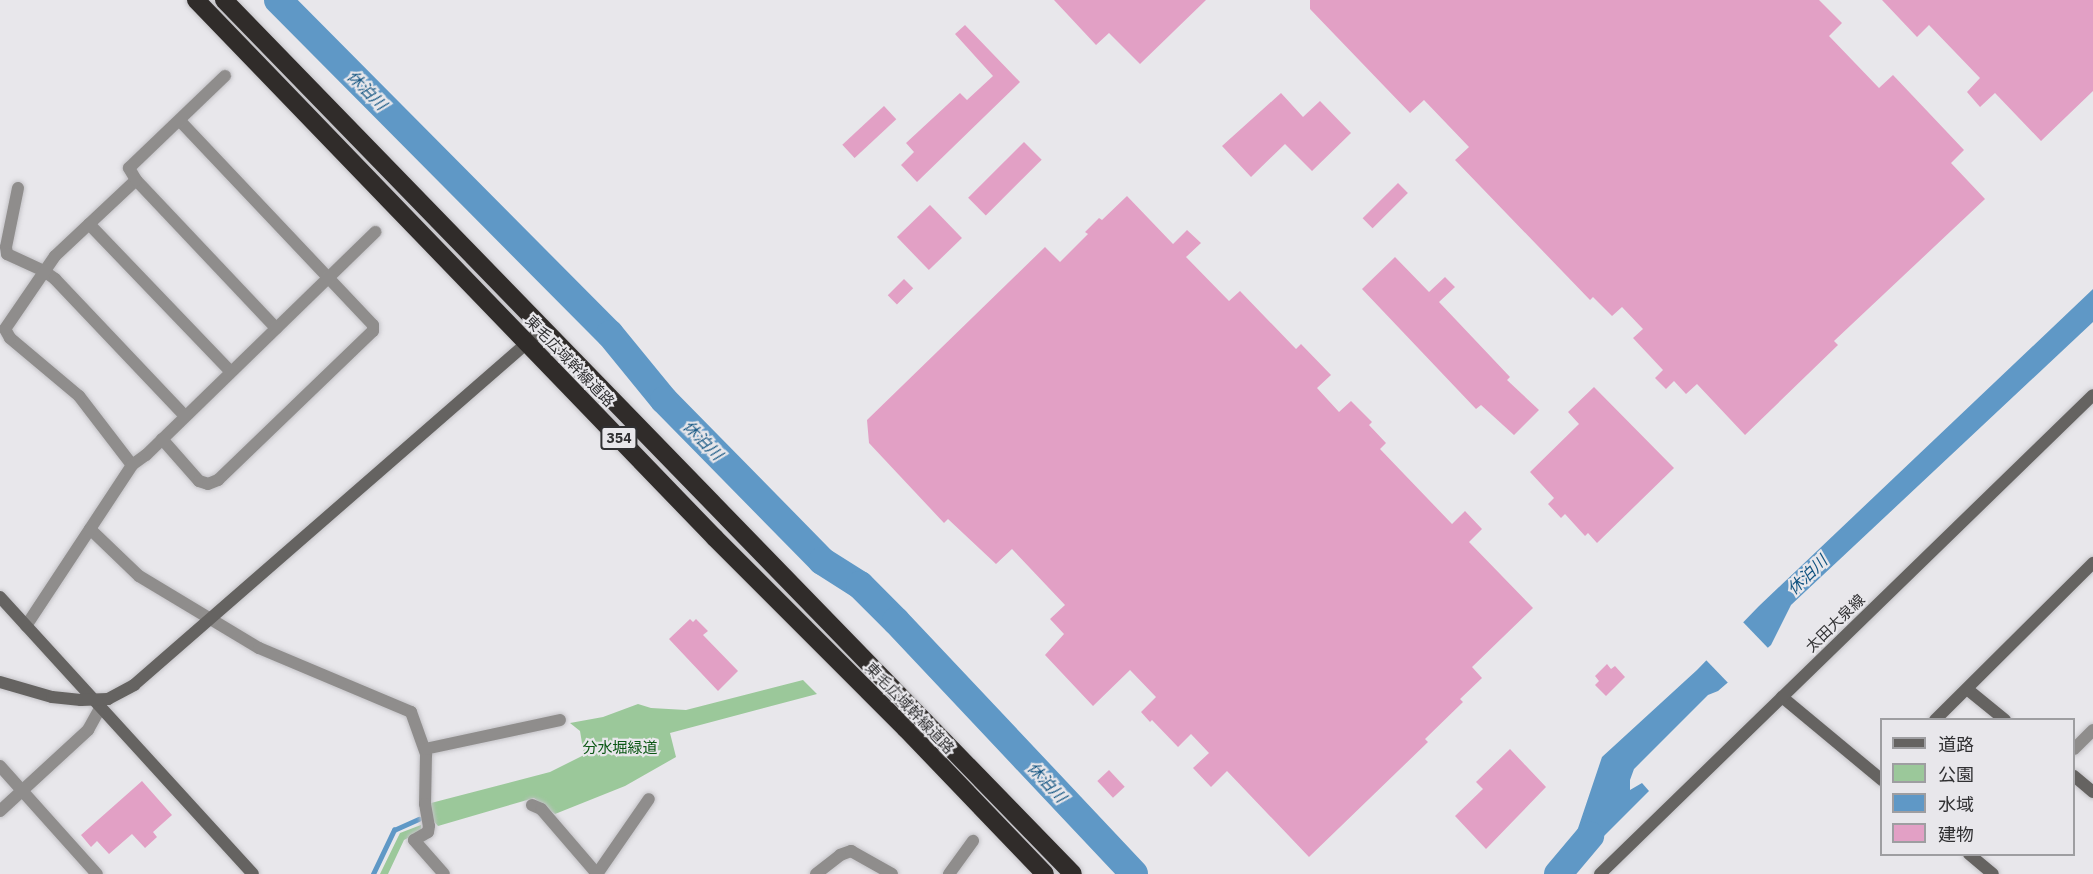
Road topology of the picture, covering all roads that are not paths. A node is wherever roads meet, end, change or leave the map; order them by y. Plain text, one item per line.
1 (196, 0) edge
2 (224, 0) edge
3 (225, 76) dead end
4 (180, 121) junction
5 (136, 180) junction
6 (18, 188) dead end
7 (88, 224) junction
8 (375, 232) dead end
9 (44, 271) junction
10 (329, 277) junction
11 (276, 328) junction
12 (543, 328) junction
13 (528, 343) junction
14 (231, 372) junction
15 (2093, 395) edge
16 (185, 416) junction
17 (162, 439) junction
18 (132, 465) junction
19 (90, 529) junction
20 (2093, 563) edge
21 (0, 597) edge
22 (210, 618) junction
23 (26, 626) junction
24 (0, 682) edge
25 (1967, 689) junction
26 (1782, 697) junction
27 (96, 704) junction
28 (1937, 718) edge
29 (2003, 718) edge
30 (560, 720) dead end
31 (2093, 730) edge
32 (2075, 747) edge
33 (425, 749) junction
34 (0, 766) edge
35 (1880, 776) edge
36 (2075, 778) edge
37 (22, 791) junction
38 (2093, 792) edge
39 (649, 799) dead end
40 (532, 805) dead end
41 (0, 811) edge
42 (973, 841) dead end
43 (1970, 856) edge
44 (97, 874) edge
45 (253, 874) edge
46 (444, 874) edge
47 (816, 874) edge
48 (892, 874) edge
49 (949, 874) edge
50 (1045, 874) edge
51 (1073, 874) edge
52 (1600, 874) edge
53 (1993, 874) edge

1 - 13 highway, 東毛広域幹線道路 / 354
2 - 12 highway, 東毛広域幹線道路 / 354
3 - 4 street
4 - 5 street
4 - 10 street
5 - 7 street
5 - 11 street
6 - 9 street
7 - 9 street
7 - 14 street
8 - 10 street
9 - 16 street
9 - 18 street
10 - 11 street
10 - 17 street
11 - 14 street
12 - 13 street
12 - 51 highway, 東毛広域幹線道路 / 354
13 - 22 street
13 - 50 highway, 東毛広域幹線道路 / 354
14 - 16 street
15 - 26 street, 太田大泉線
16 - 17 street
17 - 18 street
18 - 19 street
19 - 22 street
19 - 23 street
20 - 25 street
21 - 23 street
22 - 27 street
22 - 33 street
23 - 27 street
24 - 27 street
25 - 28 street
25 - 29 street
26 - 35 street
26 - 52 street, 太田大泉線
27 - 37 street
27 - 45 street
30 - 33 street
31 - 32 street
33 - 46 street
34 - 37 street
36 - 38 street
37 - 41 street
37 - 44 street
39 - 40 street
42 - 49 street
43 - 53 street
47 - 48 street

